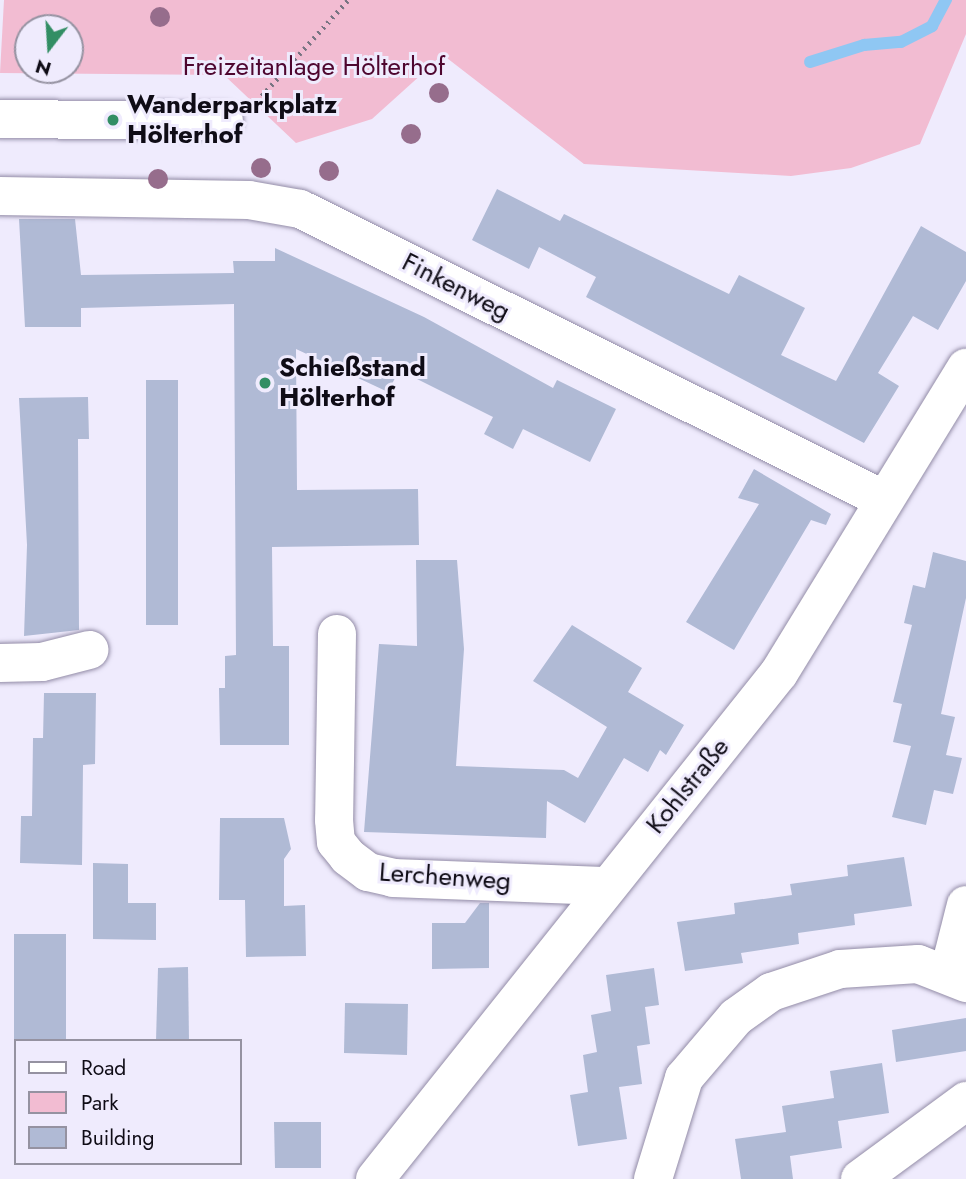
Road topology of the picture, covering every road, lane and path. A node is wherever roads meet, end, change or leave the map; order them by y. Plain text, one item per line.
1 (348, 0) edge
2 (237, 115) joint
3 (0, 119) edge
4 (0, 196) edge
5 (966, 368) edge
6 (881, 498) junction
7 (337, 634) dead end
8 (89, 650) dead end
9 (0, 663) edge
10 (606, 886) junction
11 (966, 905) edge
12 (958, 977) edge
13 (966, 1101) edge
14 (375, 1179) edge
15 (653, 1179) edge
16 (860, 1179) edge

1 - 2 path
2 - 3 street
4 - 6 street, Finkenweg
5 - 6 street, Kohlstraße
6 - 10 street, Kohlstraße
7 - 10 street, Lerchenweg
8 - 9 street
10 - 14 street, Kohlstraße
11 - 12 street
12 - 15 street
13 - 16 street

